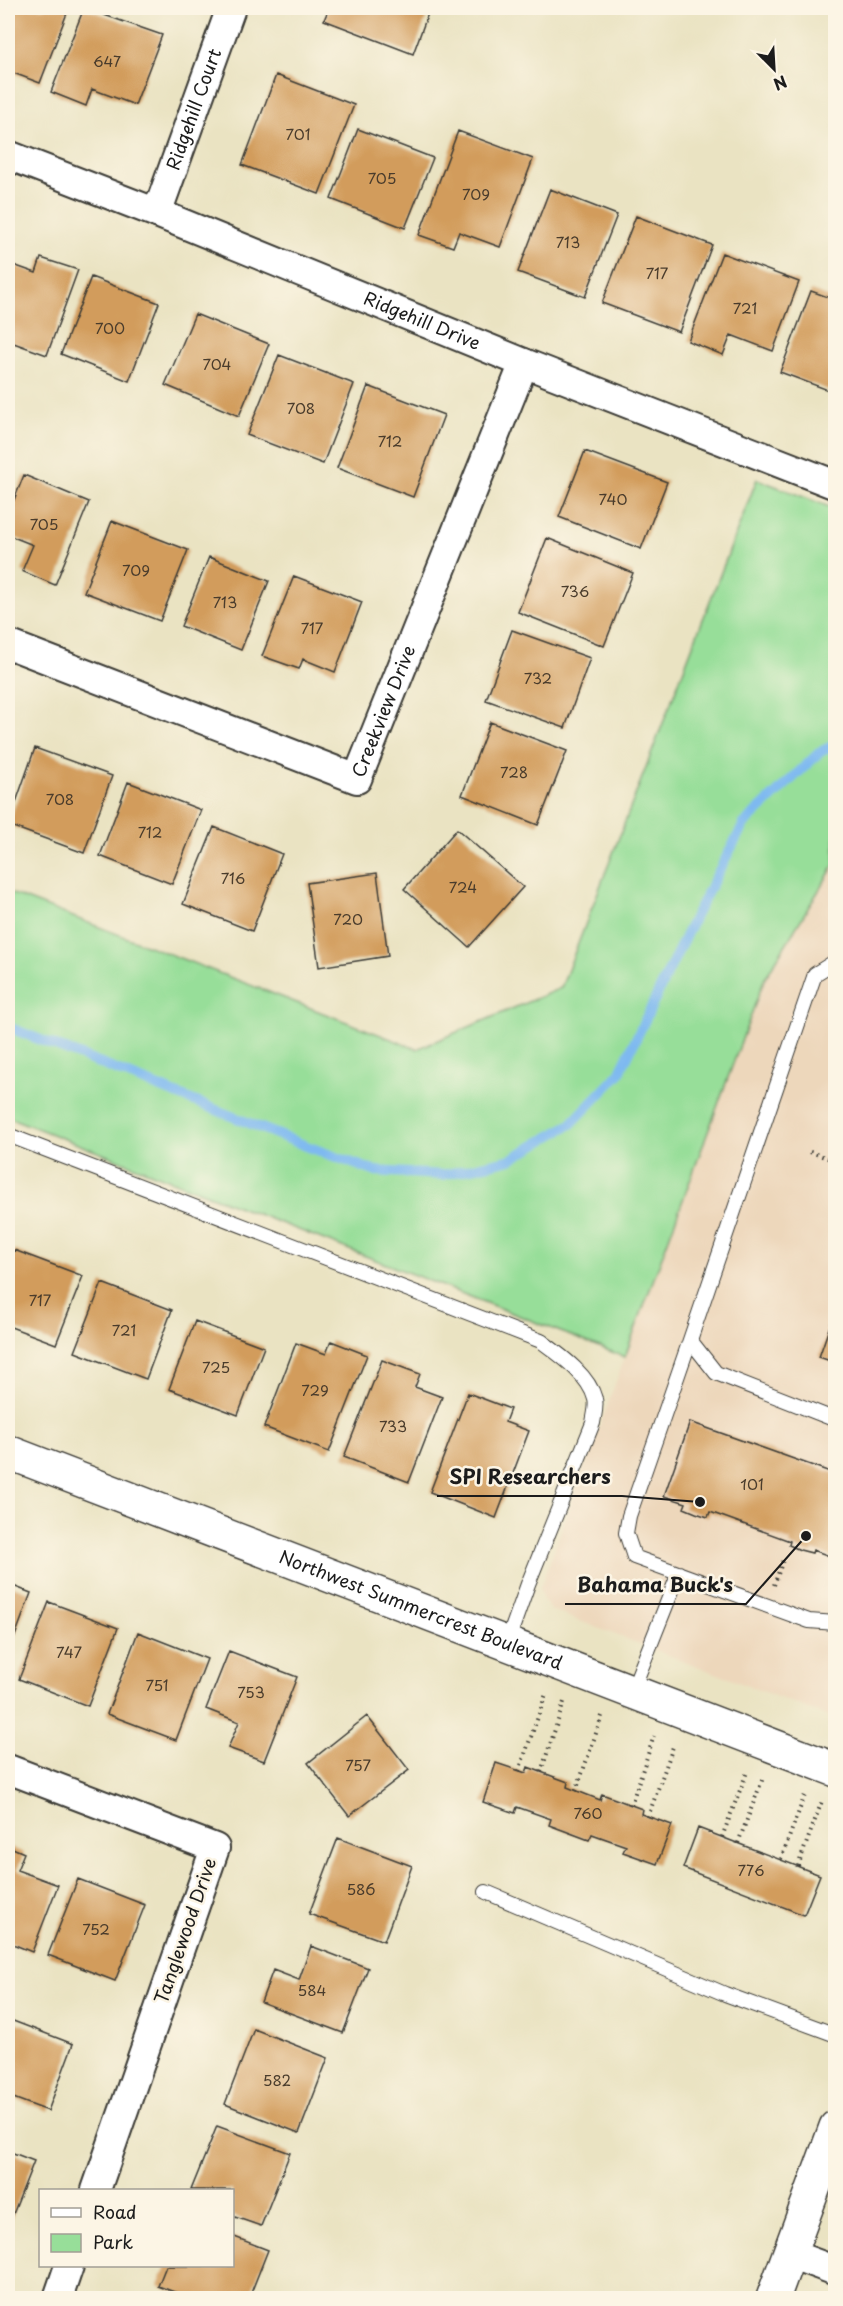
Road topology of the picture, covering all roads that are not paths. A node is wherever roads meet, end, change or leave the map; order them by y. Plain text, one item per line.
1 (231, 8) edge
2 (8, 155) edge
3 (157, 213) junction
4 (524, 363) junction
5 (836, 485) edge
6 (8, 644) edge
7 (836, 961) edge
8 (8, 1135) edge
9 (690, 1340) junction
10 (836, 1419) edge
11 (8, 1452) edge
12 (679, 1574) junction
13 (836, 1623) edge
14 (507, 1643) junction
15 (632, 1692) junction
16 (8, 1769) edge
17 (836, 1770) edge
18 (486, 1892) dead end
19 (836, 2035) edge
20 (836, 2127) edge
21 (96, 2189) edge
22 (790, 2254) junction
23 (68, 2267) edge
24 (836, 2271) edge
25 (58, 2298) edge
26 (773, 2298) edge

1 - 3 street, Ridgehill Court
2 - 3 street, Ridgehill Drive
3 - 4 street, Ridgehill Drive
4 - 5 street, Ridgehill Drive
4 - 6 street, Creekview Drive
7 - 9 lane
8 - 14 lane
9 - 10 lane
9 - 12 lane
11 - 14 street, Northwest Summercrest Boulevard
12 - 13 lane
12 - 15 lane
14 - 15 street, Northwest Summercrest Boulevard
15 - 17 street, Northwest Summercrest Boulevard
16 - 21 street, Tanglewood Drive
18 - 19 lane
20 - 22 street
22 - 24 street
22 - 26 street
23 - 25 street

